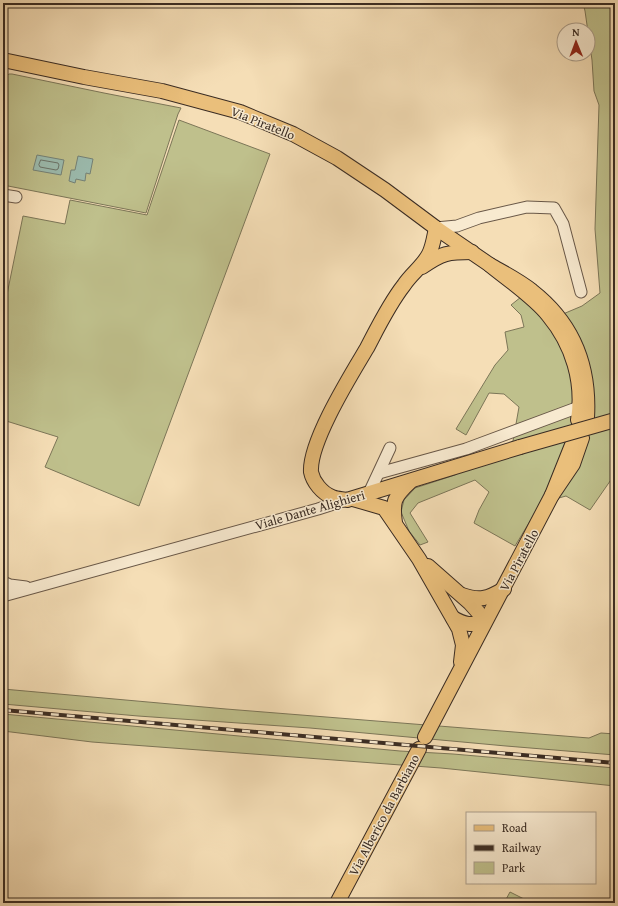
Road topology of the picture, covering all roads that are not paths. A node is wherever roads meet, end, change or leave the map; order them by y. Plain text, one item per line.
1 (3, 60) edge
2 (3, 195) edge
3 (16, 197) dead end
4 (436, 228) junction
5 (472, 252) junction
6 (415, 272) junction
7 (581, 292) dead end
8 (581, 415) joint
9 (615, 420) edge
10 (578, 439) dead end
11 (390, 448) dead end
12 (379, 473) junction
13 (412, 480) junction
14 (368, 493) junction
15 (349, 499) junction
16 (395, 523) junction
17 (419, 559) junction
18 (3, 582) edge
19 (30, 588) junction
20 (504, 589) junction
21 (462, 594) junction
22 (3, 596) edge
23 (454, 618) junction
24 (484, 623) junction
25 (460, 670) junction
26 (337, 903) edge

1 - 4 main road, Via Piratello
2 - 3 street
4 - 5 main road, Via Piratello
4 - 6 main road
4 - 7 street
5 - 6 main road
5 - 8 main road, Via Piratello
6 - 15 main road
8 - 12 street
9 - 13 main road, Viale Dante Alighieri, bridge
10 - 20 main road, Via Piratello
11 - 12 street
12 - 14 street
13 - 14 main road, Viale Dante Alighieri
13 - 16 main road
14 - 15 main road, Viale Dante Alighieri
15 - 16 main road
15 - 19 street, Viale Dante Alighieri
16 - 17 main road
17 - 21 main road
17 - 23 main road
18 - 19 street
19 - 22 street, Viale Dante Alighieri
20 - 21 main road
20 - 24 main road, Via Piratello
21 - 24 main road
23 - 24 main road
23 - 25 main road
24 - 25 main road, Via Alberico da Barbiano
25 - 26 main road, Via Alberico da Barbiano

